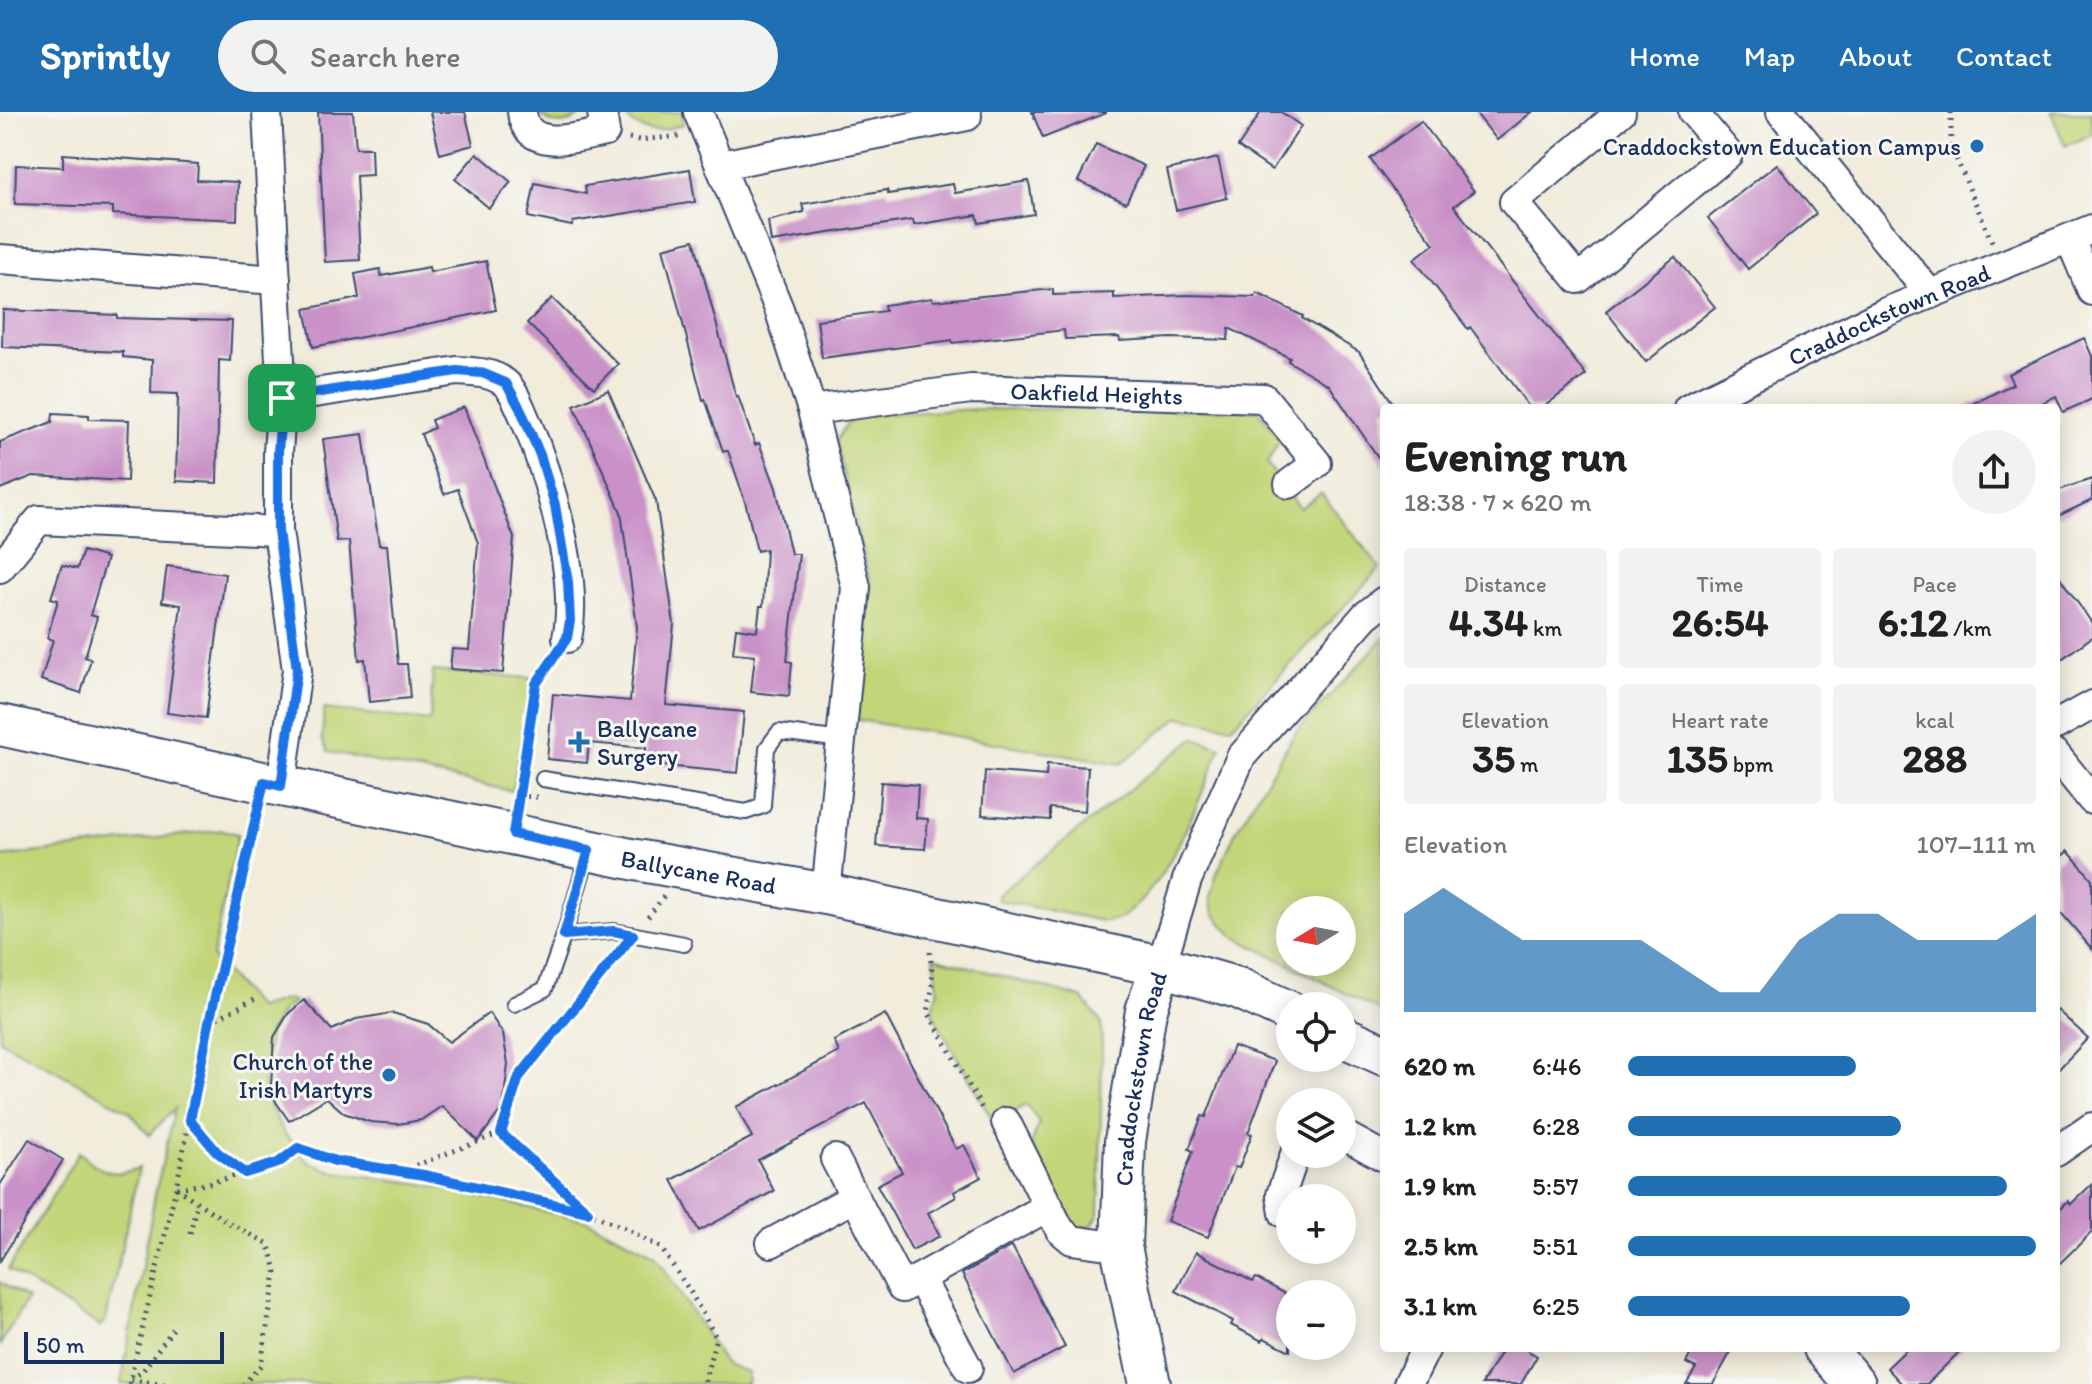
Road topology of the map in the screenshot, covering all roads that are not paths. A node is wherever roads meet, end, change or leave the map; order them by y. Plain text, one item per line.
1 (267, 112) edge
2 (522, 112) edge
3 (966, 112) edge
4 (1621, 112) edge
5 (1781, 112) edge
6 (1697, 114) edge
7 (603, 122) edge
8 (702, 123) edge
9 (721, 165) junction
10 (2081, 234) edge
11 (0, 259) edge
12 (276, 280) junction
13 (2092, 291) edge
14 (1930, 294) junction
15 (282, 398) junction
16 (1696, 404) edge
17 (812, 410) junction
18 (1289, 484) dead end
19 (278, 531) junction
20 (0, 568) edge
21 (1380, 604) edge
22 (567, 638) road end
23 (2092, 705) edge
24 (2060, 723) edge
25 (0, 725) edge
26 (842, 740) junction
27 (2060, 760) edge
28 (543, 779) dead end
29 (272, 784) junction
30 (2092, 800) edge
31 (589, 850) junction
32 (826, 894) junction
33 (564, 935) junction
34 (684, 944) dead end
35 (1161, 966) junction
36 (514, 1004) dead end
37 (1276, 1006) edge
38 (1356, 1042) edge
39 (1380, 1053) edge
40 (1006, 1122) road end
41 (2092, 1127) edge
42 (1356, 1142) edge
43 (2060, 1149) edge
44 (1380, 1155) edge
45 (835, 1159) dead end
46 (855, 1197) junction
47 (1049, 1206) junction
48 (771, 1243) dead end
49 (1121, 1247) junction
50 (920, 1278) junction
51 (1424, 1352) edge
52 (1827, 1352) edge
53 (968, 1368) dead end
54 (1150, 1384) edge
55 (1408, 1384) edge
56 (1855, 1384) edge

1 - 12 street
2 - 7 street
3 - 9 street
4 - 6 street
5 - 14 street
8 - 9 street
9 - 17 street
10 - 13 street
10 - 14 street, Craddockstown Road
11 - 12 street
12 - 15 street
14 - 16 street, Craddockstown Road
15 - 19 street
15 - 22 street
17 - 18 street, Oakfield Heights
17 - 26 street
19 - 20 street
19 - 29 street
21 - 35 street, Craddockstown Road
23 - 24 street
25 - 29 main road, Ballycane Road
26 - 28 lane
26 - 32 street
27 - 30 street
29 - 31 main road, Ballycane Road
31 - 32 main road, Ballycane Road
31 - 33 lane
32 - 35 main road, Ballycane Road
33 - 34 lane
33 - 36 lane
35 - 37 main road, Ballycane Road
35 - 49 main road, Craddockstown Road
38 - 39 main road
40 - 47 street
41 - 43 street
42 - 44 street
45 - 46 street
46 - 48 street
46 - 50 street
47 - 49 street
47 - 50 street
49 - 54 main road, Craddockstown Road
50 - 53 street
51 - 55 street
52 - 56 main road

